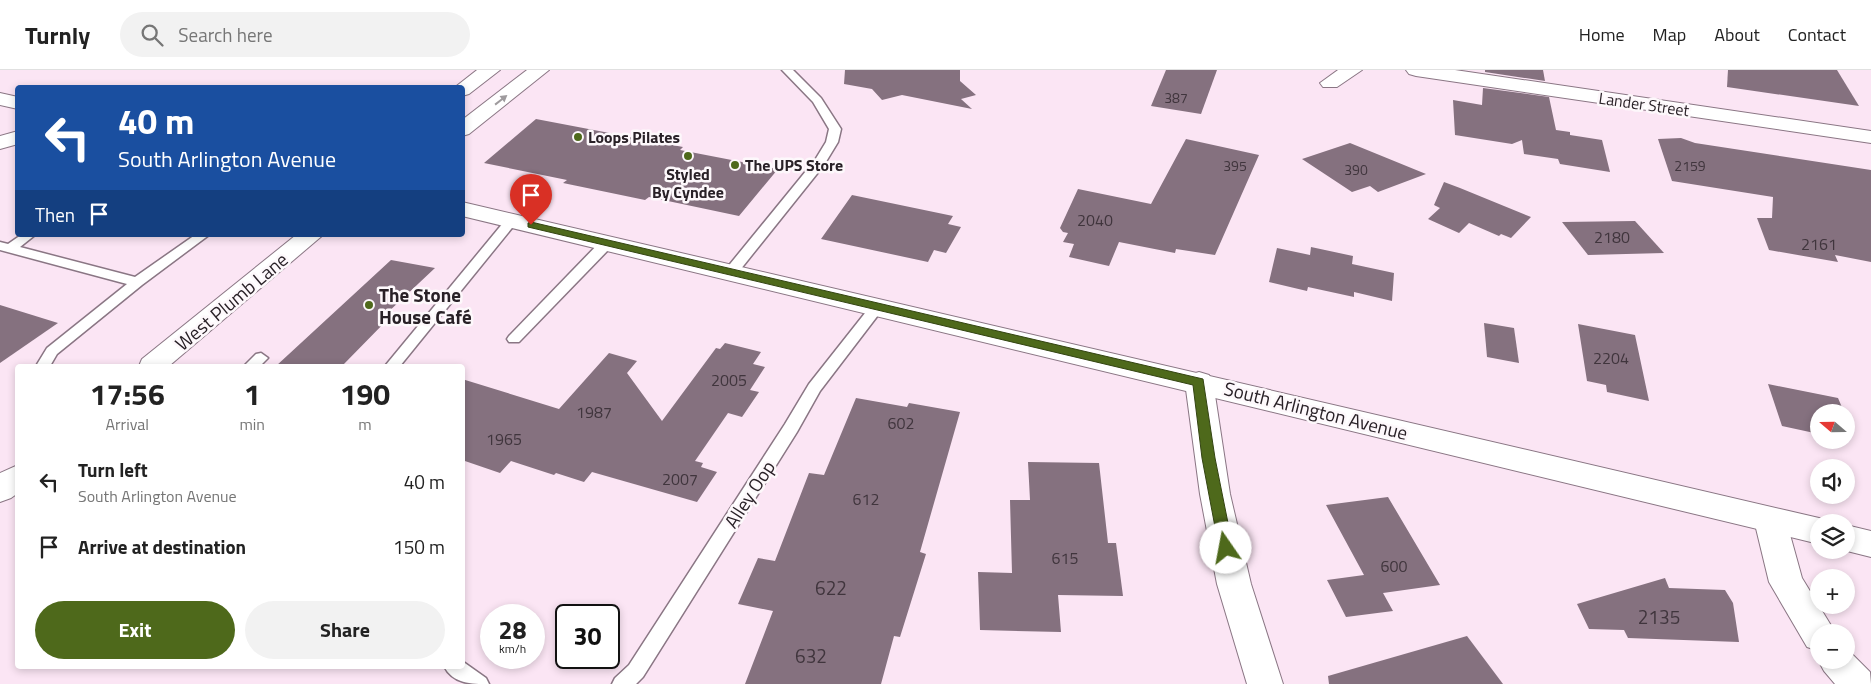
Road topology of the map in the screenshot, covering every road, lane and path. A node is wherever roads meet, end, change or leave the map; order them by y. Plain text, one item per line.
1 (490, 70) edge
2 (539, 70) edge
3 (787, 70) edge
4 (1352, 70) edge
5 (1416, 70) edge
6 (1330, 83) dead end
7 (465, 88) edge
8 (0, 99) edge
9 (15, 102) edge
10 (465, 128) edge
11 (1871, 137) edge
12 (15, 138) edge
13 (0, 143) edge
14 (465, 209) edge
15 (512, 220) junction
16 (25, 237) edge
17 (200, 237) edge
18 (309, 237) edge
19 (607, 243) junction
20 (6, 247) edge
21 (731, 272) junction
22 (137, 282) junction
23 (878, 306) junction
24 (514, 339) dead end
25 (44, 364) edge
26 (154, 364) edge
27 (394, 364) edge
28 (1199, 382) junction
29 (1770, 520) junction
30 (1810, 529) edge
31 (1855, 540) edge
32 (1871, 544) edge
33 (1812, 624) edge
34 (458, 669) edge
35 (1844, 669) edge
36 (479, 684) edge
37 (622, 684) edge
38 (1265, 684) edge
39 (1857, 684) edge

1 - 7 street
10 -> 2 street
3 - 21 lane
4 - 6 street
5 - 11 street, Lander Street
8 - 9 street
12 - 13 street
14 - 15 street, South Arlington Avenue
15 - 19 street, South Arlington Avenue
15 - 27 lane
16 - 20 lane
17 - 22 lane
18 - 26 street, West Plumb Lane
19 - 21 street, South Arlington Avenue
19 - 24 lane
20 - 22 lane
21 - 23 street, South Arlington Avenue
22 - 25 lane
23 - 28 street, South Arlington Avenue
23 - 37 lane, Alley Oop
28 - 29 street, South Arlington Avenue
28 - 38 street
29 - 30 street, South Arlington Avenue
29 - 33 street
31 - 32 street
34 - 36 lane
35 - 39 street

